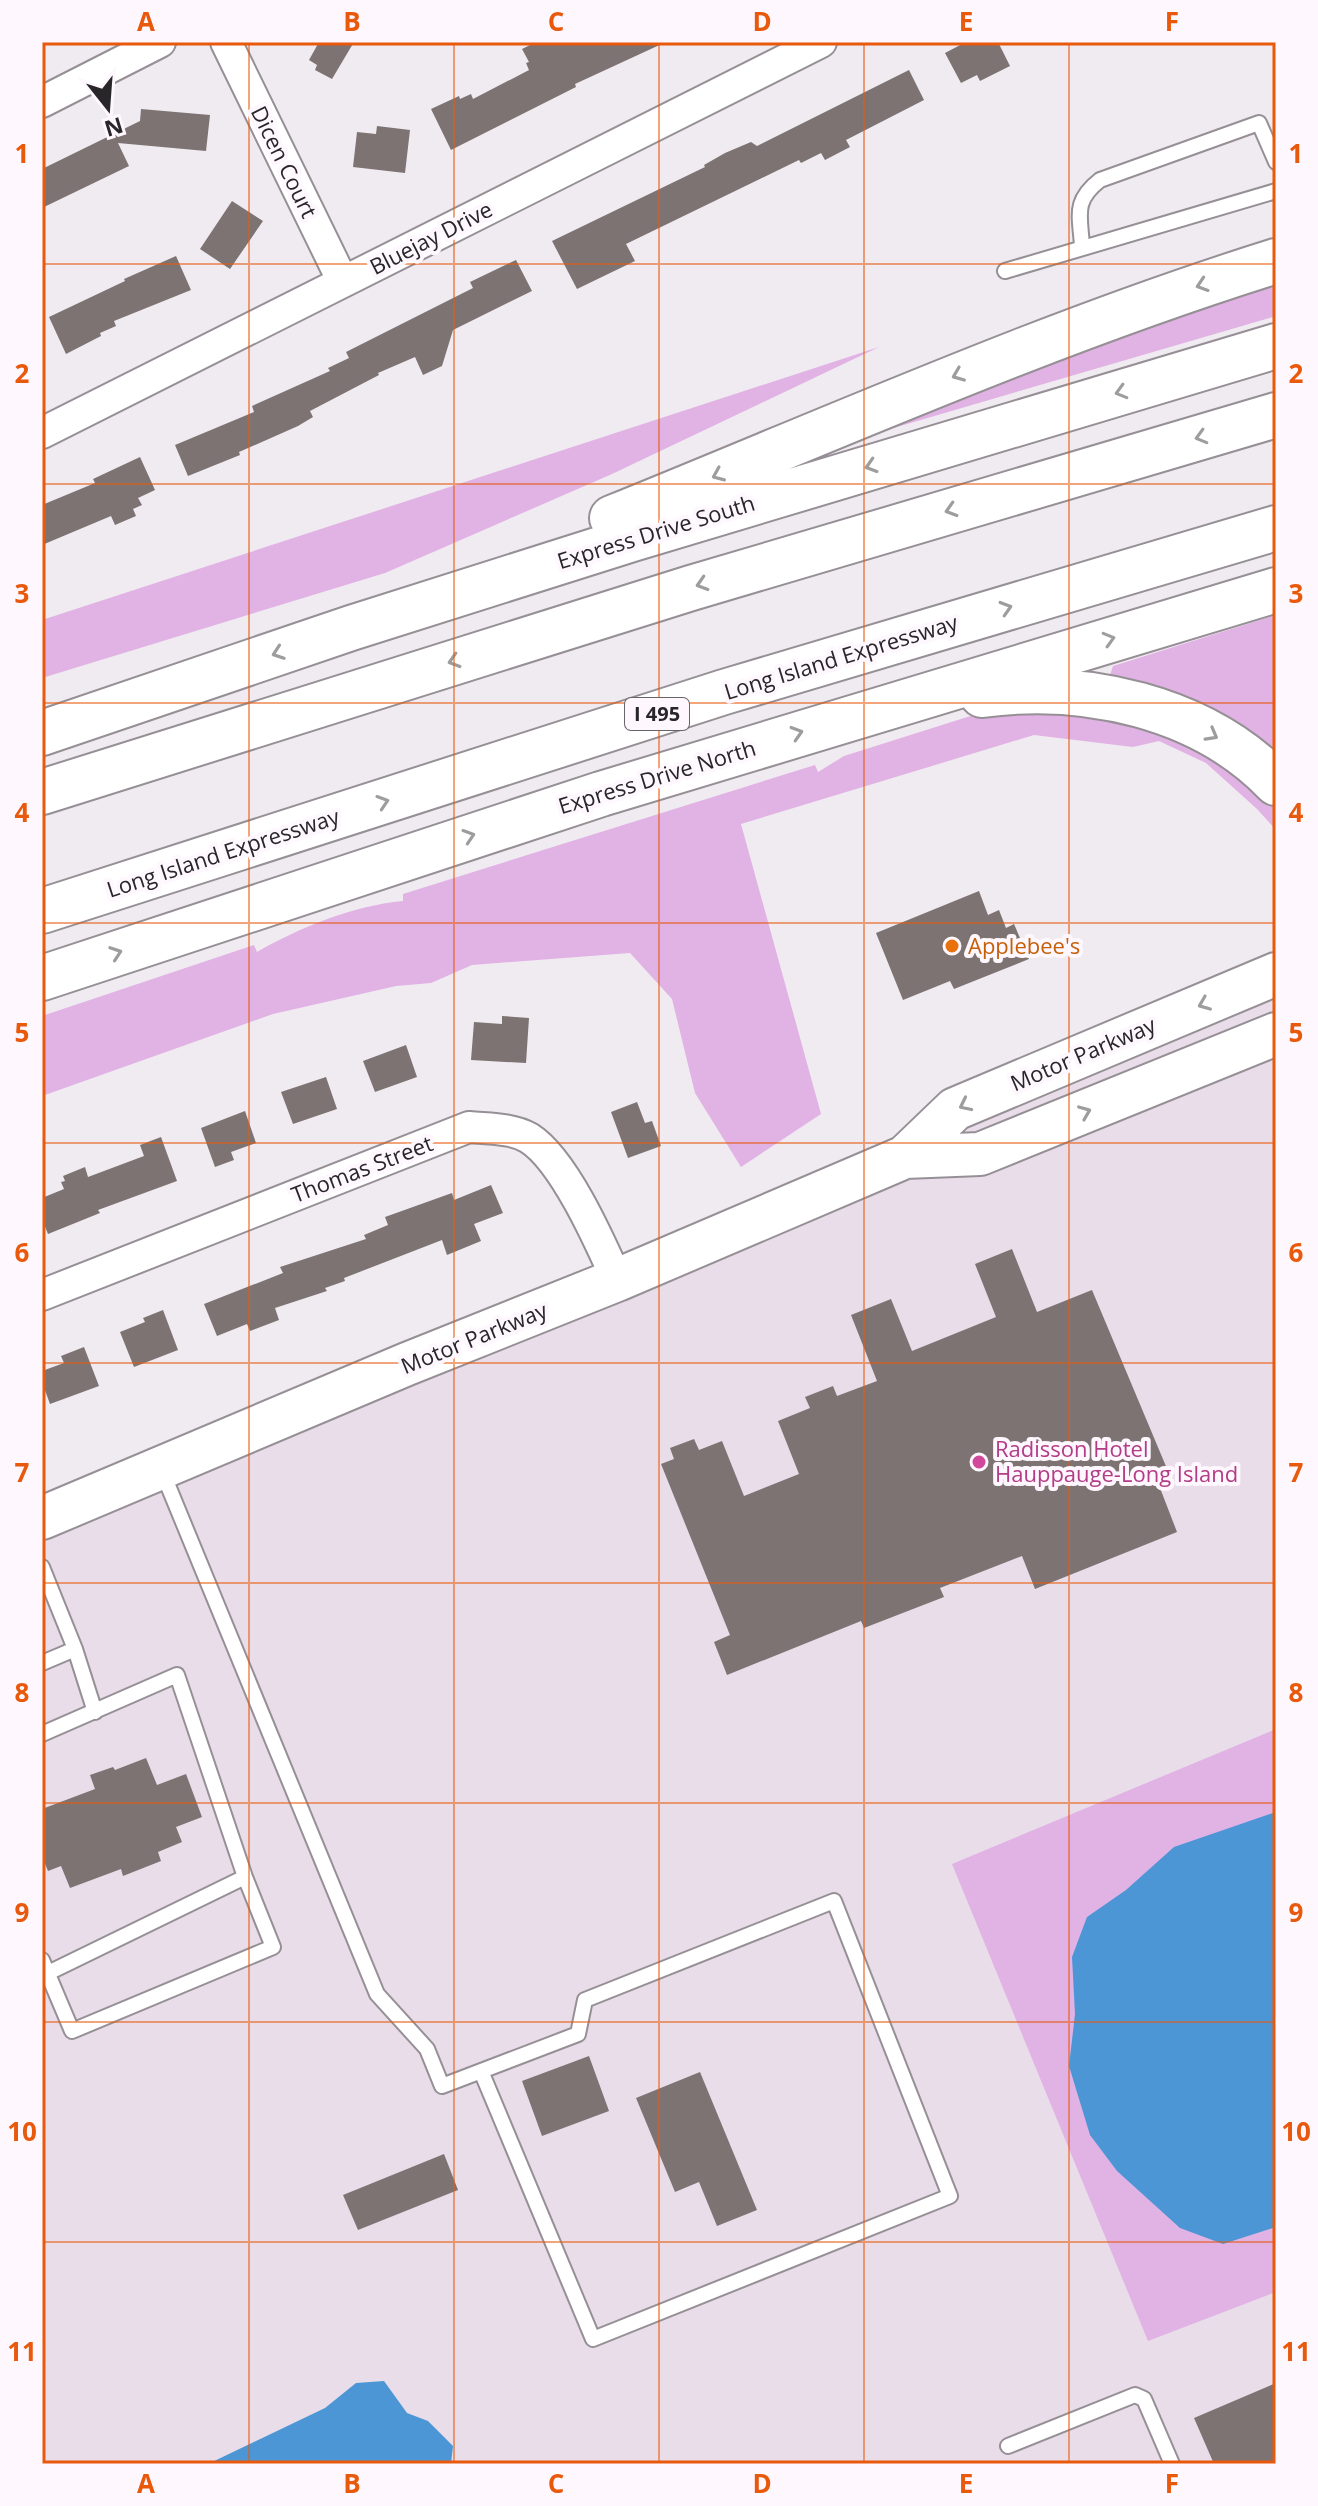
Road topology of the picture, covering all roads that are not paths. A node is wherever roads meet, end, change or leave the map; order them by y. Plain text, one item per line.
1 (160, 42) edge
2 (226, 42) edge
3 (821, 42) edge
4 (42, 102) edge
5 (1276, 162) edge
6 (1276, 191) edge
7 (1082, 246) junction
8 (1276, 261) edge
9 (1005, 271) dead end
10 (343, 282) junction
11 (1276, 346) edge
12 (1276, 415) edge
13 (42, 433) edge
14 (1276, 528) edge
15 (1276, 590) edge
16 (351, 628) junction
17 (873, 710) junction
18 (42, 733) edge
19 (1276, 783) edge
20 (42, 792) edge
21 (42, 911) edge
22 (1276, 974) edge
23 (42, 978) edge
24 (1276, 1034) edge
25 (905, 1157) junction
26 (617, 1280) junction
27 (42, 1295) edge
28 (161, 1468) junction
29 (42, 1518) edge
30 (42, 1567) edge
31 (75, 1649) junction
32 (42, 1663) edge
33 (95, 1712) junction
34 (42, 1734) edge
35 (245, 1877) junction
36 (45, 1966) edge
37 (481, 2071) junction
38 (1008, 2446) dead end
39 (1172, 2464) edge

1 - 4 street
2 - 10 street, Dicen Court
3 - 10 street, Bluejay Drive
5 - 7 lane
6 - 7 lane
7 - 9 lane
8 -> 16 highway
10 - 13 street, Bluejay Drive
11 -> 16 highway, Express Drive South
12 -> 20 highway
21 -> 14 highway, Long Island Expressway / I 495
17 -> 15 highway, Express Drive North
16 -> 18 highway, Express Drive South
17 -> 19 highway
23 -> 17 highway, Express Drive North
22 -> 25 main road, Motor Parkway
25 -> 24 main road, Motor Parkway
25 - 26 main road, Motor Parkway
26 - 27 street, Thomas Street
26 - 28 main road, Motor Parkway
28 - 29 main road, Motor Parkway
28 - 37 lane
30 - 31 lane
31 - 32 lane
31 - 33 lane
33 - 34 lane
33 - 35 lane
35 - 36 lane
35 - 36 lane
37 - 37 lane
38 - 39 lane

